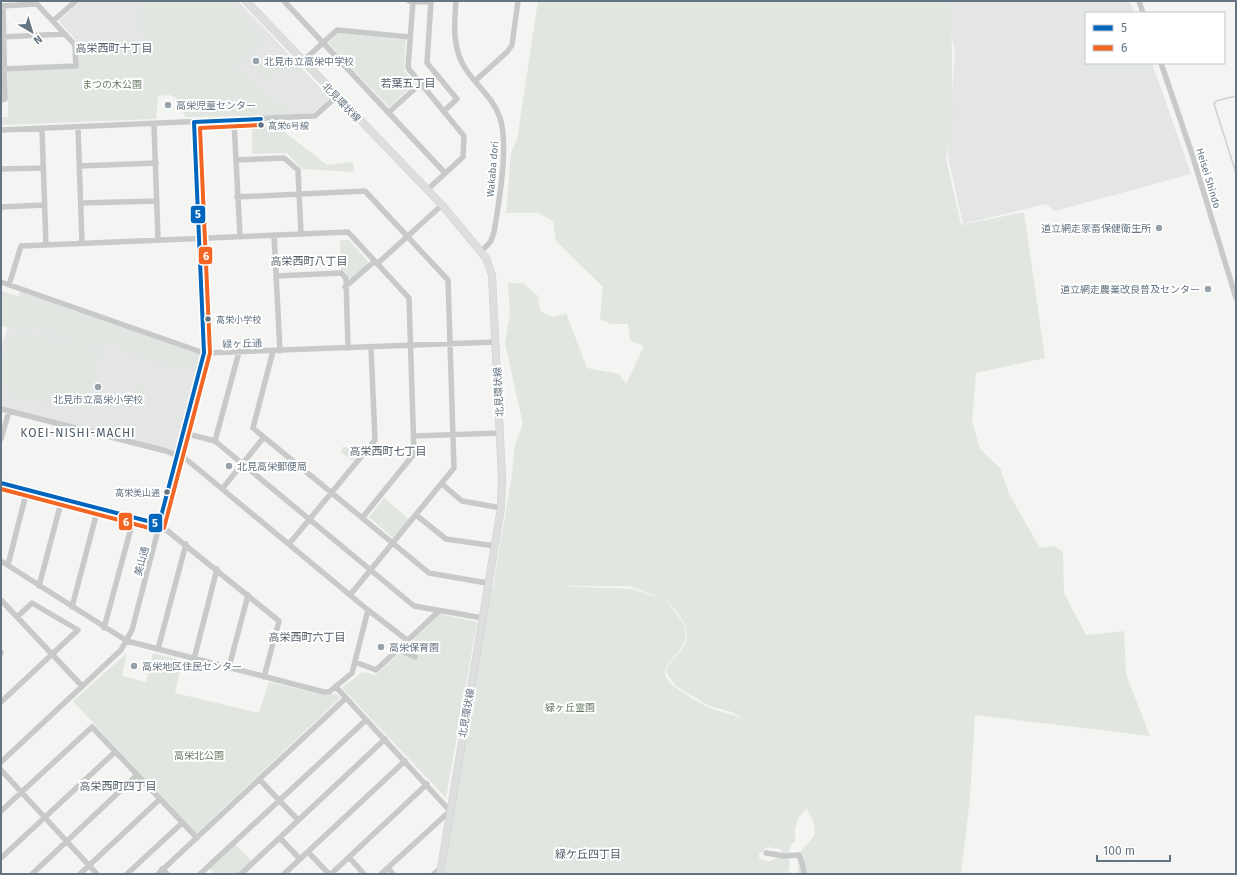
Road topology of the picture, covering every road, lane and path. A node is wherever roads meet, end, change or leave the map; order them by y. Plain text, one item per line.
1 (76, 1) edge
2 (246, 1) edge
3 (284, 1) edge
4 (409, 1) edge
5 (413, 1) edge
6 (456, 1) edge
7 (518, 1) edge
8 (1139, 1) edge
9 (35, 2) edge
10 (431, 2) edge
11 (2, 6) edge
12 (1143, 12) edge
13 (53, 21) junction
14 (65, 34) junction
15 (409, 36) junction
16 (2, 37) edge
17 (324, 42) junction
18 (303, 61) junction
19 (1161, 64) edge
20 (3, 69) edge
21 (475, 81) junction
22 (420, 84) junction
23 (336, 96) junction
24 (1, 100) edge
25 (444, 111) junction
26 (389, 112) junction
27 (234, 121) junction
28 (194, 122) junction
29 (154, 125) junction
30 (78, 127) junction
31 (42, 129) junction
32 (1, 130) edge
33 (236, 160) junction
34 (156, 163) junction
35 (80, 166) junction
36 (43, 168) junction
37 (1, 169) edge
38 (445, 173) junction
39 (427, 190) junction
40 (299, 194) junction
41 (237, 197) junction
42 (157, 201) junction
43 (81, 203) junction
44 (44, 205) junction
45 (442, 205) junction
46 (1, 207) edge
47 (301, 234) junction
48 (274, 235) junction
49 (240, 236) junction
50 (407, 237) junction
51 (199, 238) junction
52 (158, 239) junction
53 (82, 243) junction
54 (46, 245) junction
55 (482, 252) junction
56 (376, 262) junction
57 (276, 276) junction
58 (1, 282) edge
59 (9, 285) junction
60 (345, 287) junction
61 (1236, 298) edge
62 (496, 342) junction
63 (450, 344) junction
64 (410, 346) junction
65 (371, 347) junction
66 (348, 348) junction
67 (273, 351) junction
68 (280, 351) junction
69 (239, 352) junction
70 (204, 353) junction
71 (1, 409) edge
72 (9, 412) junction
73 (184, 433) junction
74 (500, 433) junction
75 (454, 434) junction
76 (414, 436) junction
77 (264, 437) junction
78 (1, 439) edge
79 (215, 441) junction
80 (178, 456) junction
81 (242, 464) junction
82 (1, 483) edge
83 (442, 484) junction
84 (222, 489) junction
85 (27, 490) junction
86 (331, 493) junction
87 (62, 499) junction
88 (98, 508) junction
89 (501, 508) junction
90 (416, 515) junction
91 (134, 517) junction
92 (362, 518) junction
93 (309, 520) junction
94 (159, 524) junction
95 (186, 544) junction
96 (289, 544) junction
97 (392, 544) junction
98 (495, 546) junction
99 (1, 561) edge
100 (8, 565) junction
101 (217, 569) junction
102 (370, 571) junction
103 (487, 584) junction
104 (39, 586) junction
105 (248, 595) junction
106 (350, 595) junction
107 (1, 600) edge
108 (72, 607) junction
109 (368, 610) junction
110 (439, 611) junction
111 (17, 617) junction
112 (483, 618) junction
113 (104, 628) junction
114 (407, 640) junction
115 (127, 641) junction
116 (398, 649) junction
117 (158, 650) junction
118 (51, 654) junction
119 (415, 657) dead end
120 (194, 658) junction
121 (355, 662) junction
122 (229, 667) junction
123 (264, 677) junction
124 (82, 686) junction
125 (336, 686) junction
126 (346, 698) junction
127 (1, 702) edge
128 (366, 720) junction
129 (385, 739) junction
130 (115, 752) junction
131 (405, 761) junction
132 (1, 762) edge
133 (1, 770) edge
134 (137, 776) junction
135 (259, 779) junction
136 (426, 784) junction
137 (20, 792) junction
138 (160, 799) junction
139 (280, 800) junction
140 (1, 811) edge
141 (450, 811) junction
142 (44, 818) junction
143 (298, 820) junction
144 (182, 823) junction
145 (197, 838) junction
146 (280, 838) junction
147 (67, 842) junction
148 (308, 852) junction
149 (766, 853) dead end
150 (349, 857) junction
151 (1, 858) edge
152 (300, 859) junction
153 (89, 866) junction
154 (388, 868) junction
155 (440, 871) edge
156 (165, 872) edge
157 (32, 874) edge
158 (80, 874) edge
159 (96, 874) edge
160 (127, 874) edge
161 (158, 874) edge
162 (200, 874) edge
163 (241, 874) edge
164 (284, 874) edge
165 (330, 874) edge
166 (364, 874) edge
167 (381, 874) edge
168 (393, 874) edge
169 (434, 874) edge
170 (804, 874) edge

1 - 13 street
2 - 18 main road, 北見環状線
3 - 17 street
4 - 5 street
5 - 10 street
5 - 15 street
6 - 21 street, Wakaba dori
7 - 21 street
8 - 12 street
9 - 11 street
9 - 13 street
10 - 25 street
11 - 16 street
13 - 14 street
14 - 16 street
14 - 20 street
15 - 17 street
15 - 22 street
16 - 20 street
17 - 18 street
17 - 26 street
18 - 23 main road, 北見環状線
19 - 61 street, Heisei Shindo
20 - 24 street
21 - 55 street, Wakaba dori
22 - 25 street
22 - 26 street
23 - 27 street
23 - 39 main road, 北見環状線
25 - 38 street
26 - 38 street
27 - 28 street
27 - 33 street
28 - 29 street
28 - 51 street, 美山通
29 - 30 street
29 - 34 street
30 - 31 street
30 - 35 street
31 - 32 street
31 - 36 street
33 - 40 street
33 - 41 street
34 - 35 street
34 - 42 street
35 - 43 street
36 - 37 street
36 - 44 street
38 - 39 street
39 - 45 main road, 北見環状線
40 - 41 street
40 - 47 street
40 - 50 street
41 - 49 street
42 - 43 street
42 - 52 street
43 - 53 street
44 - 46 street
44 - 54 street
45 - 50 street
45 - 55 main road, 北見環状線
47 - 48 street
47 - 56 street
48 - 49 street
48 - 57 street
49 - 51 street
50 - 56 street
50 - 63 street
51 - 52 street
51 - 70 street, 美山通
52 - 53 street
53 - 54 street
54 - 59 street
55 - 62 main road, 北見環状線
56 - 60 street
56 - 64 street
57 - 60 street
57 - 68 street
58 - 59 street, 緑ヶ丘通
59 - 70 street, 緑ヶ丘通
60 - 66 street
62 - 63 street, 緑ヶ丘通
62 - 74 main road, 北見環状線
63 - 64 street, 緑ヶ丘通
63 - 75 street
64 - 65 street, 緑ヶ丘通
64 - 76 street
65 - 66 street, 緑ヶ丘通
65 - 86 street
66 - 68 street, 緑ヶ丘通
67 - 68 street, 緑ヶ丘通
67 - 69 street, 緑ヶ丘通
67 - 77 street
69 - 70 street, 緑ヶ丘通
69 - 79 street
70 - 73 street, 美山通
71 - 72 street
72 - 78 street
72 - 80 street
73 - 79 street
73 - 80 street, 美山通
74 - 75 street
74 - 89 main road, 北見環状線
75 - 76 street
75 - 83 street
76 - 92 street
77 - 81 street
77 - 86 street
79 - 81 street
80 - 84 street
80 - 94 street, 美山通
81 - 84 street
81 - 93 street
82 - 85 street
83 - 89 street
83 - 90 street
84 - 96 street
85 - 87 street
85 - 100 street
86 - 92 street
86 - 93 street
87 - 88 street
87 - 104 street
88 - 91 street
88 - 108 street
89 - 98 main road, 北見環状線
90 - 97 street
90 - 98 street
91 - 94 street
91 - 113 street
92 - 97 street
93 - 96 street
93 - 102 street
94 - 95 street
94 - 115 street, 美山通
95 - 101 street
95 - 117 street
96 - 106 street
97 - 102 street
97 - 103 street
98 - 103 main road, 北見環状線
99 - 100 street
100 - 104 street
101 - 105 street
101 - 120 street
102 - 106 street
102 - 110 street
103 - 112 main road, 北見環状線
104 - 108 street
105 - 122 street
105 - 123 street
106 - 109 street
107 - 111 street
108 - 113 street
109 - 114 street
109 - 121 street
110 - 112 street
110 - 114 street
111 - 118 street
111 - 118 street
112 - 141 main road, 北見環状線
113 - 115 street
114 - 116 street
115 - 117 street
115 - 124 street, 美山通
116 - 119 street
116 - 121 street
117 - 120 street
118 - 124 street
118 - 127 street
120 - 122 street
121 - 125 street
122 - 123 street
123 - 125 street
124 - 132 street, 美山通
125 - 126 street
126 - 128 street
126 - 135 street
128 - 129 street
128 - 139 street
129 - 131 street
129 - 143 street
130 - 134 street
130 - 137 street
130 - 142 street
131 - 136 street
131 - 148 street
133 - 137 street
134 - 138 street
134 - 147 street
135 - 139 street
135 - 145 street
136 - 141 street
136 - 150 street
137 - 140 street
137 - 142 street
138 - 144 street
138 - 153 street
139 - 143 street
139 - 162 street
141 - 154 street
141 - 155 main road, 北見環状線
142 - 147 street
142 - 151 street
143 - 146 street
144 - 145 street
144 - 160 street
145 - 156 street
146 - 152 street
146 - 163 street
147 - 153 street
147 - 157 street
148 - 152 street
148 - 165 street
149 - 170 street
150 - 165 street
150 - 166 street
152 - 164 street
153 - 158 street
153 - 159 street
154 - 167 street
154 - 168 street
155 - 169 street
156 - 161 street

